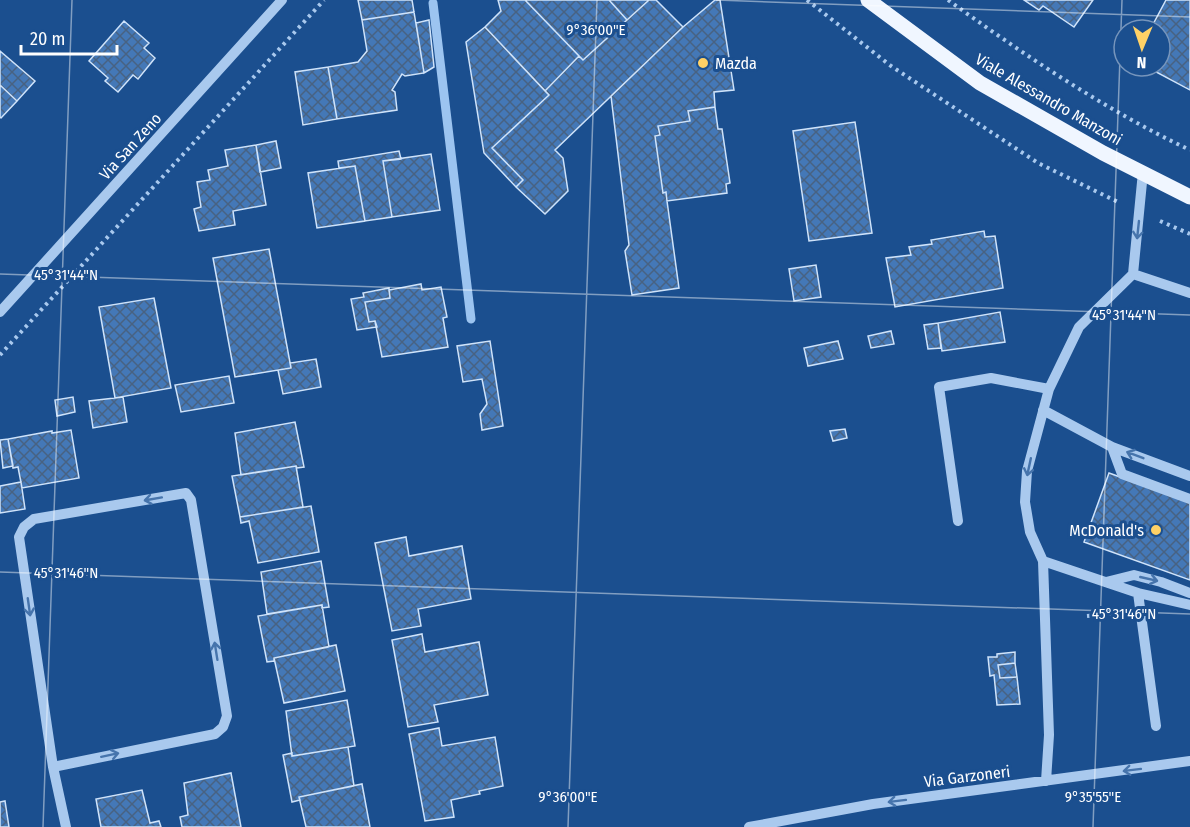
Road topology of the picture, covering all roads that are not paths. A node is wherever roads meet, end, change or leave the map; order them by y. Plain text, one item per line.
1 (282, 0) edge
2 (868, 0) edge
3 (1143, 172) junction
4 (1190, 197) edge
5 (1133, 274) junction
6 (1190, 293) edge
7 (0, 312) edge
8 (1049, 389) junction
9 (1043, 410) junction
10 (1112, 447) junction
11 (1190, 476) edge
12 (1190, 499) edge
13 (958, 521) dead end
14 (1043, 561) junction
15 (1106, 582) junction
16 (1138, 593) junction
17 (1190, 593) edge
18 (1190, 605) edge
19 (1156, 726) dead end
20 (1190, 761) edge
21 (53, 767) junction
22 (1046, 781) junction
23 (66, 827) edge
24 (749, 827) edge

1 - 7 street, Via San Zeno
2 - 3 main road, Viale Alessandro Manzoni
3 - 4 main road, Viale Alessandro Manzoni
3 -> 5 street
5 - 6 street
5 - 8 street
8 - 9 street
8 - 13 street
9 - 10 street
9 -> 14 street
11 -> 10 street
10 - 12 street
14 - 15 street
14 - 22 street
15 - 16 street
15 -> 17 street
16 - 18 street
16 - 19 street
20 -> 22 street, Via Garzoneri
21 -> 21 street
21 - 23 street
22 -> 24 street, Via Garzoneri

